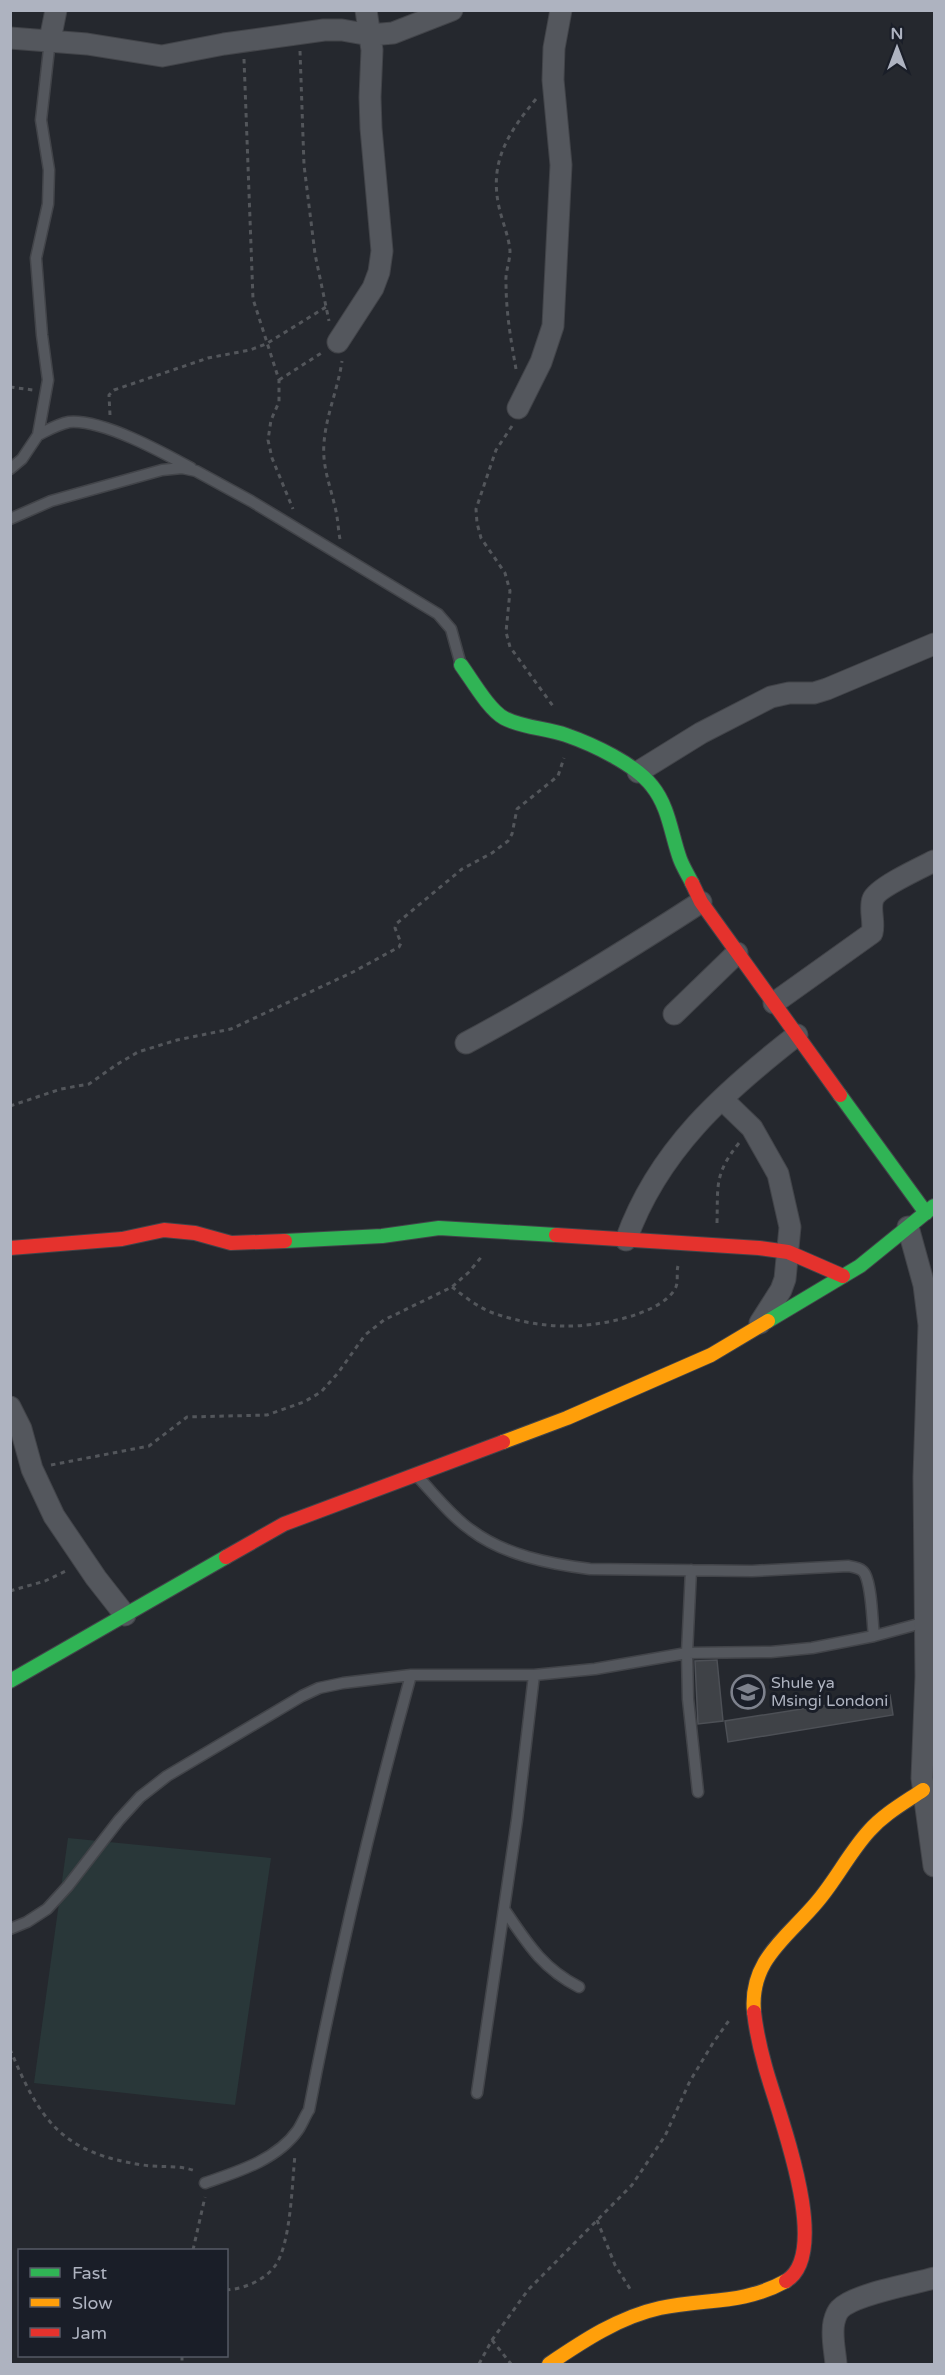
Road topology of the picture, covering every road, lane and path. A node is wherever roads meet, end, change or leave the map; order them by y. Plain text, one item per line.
1 (56, 10) edge
2 (366, 10) edge
3 (452, 10) edge
4 (561, 10) edge
5 (299, 34) junction
6 (370, 35) junction
7 (10, 38) edge
8 (50, 40) junction
9 (243, 42) junction
10 (326, 307) junction
11 (338, 342) junction
12 (266, 344) junction
13 (279, 380) junction
14 (10, 387) edge
15 (46, 391) junction
16 (518, 408) dead end
17 (111, 431) junction
18 (38, 435) junction
19 (10, 469) edge
20 (196, 471) junction
21 (297, 513) dead end
22 (10, 519) edge
23 (343, 557) junction
24 (934, 644) edge
25 (461, 665) joint
26 (567, 735) junction
27 (638, 772) junction
28 (934, 861) edge
29 (701, 902) junction
30 (737, 952) junction
31 (774, 1003) junction
32 (674, 1014) dead end
33 (797, 1035) junction
34 (466, 1043) dead end
35 (722, 1099) junction
36 (10, 1106) edge
37 (752, 1128) junction
38 (930, 1209) edge
39 (908, 1227) junction
40 (502, 1232) junction
41 (626, 1240) junction
42 (706, 1245) junction
43 (10, 1248) edge
44 (788, 1252) junction
45 (843, 1276) junction
46 (452, 1287) junction
47 (757, 1328) junction
48 (10, 1407) edge
49 (32, 1469) junction
50 (416, 1474) junction
51 (930, 1523) edge
52 (84, 1560) junction
53 (691, 1570) junction
54 (10, 1591) edge
55 (125, 1615) junction
56 (926, 1623) junction
57 (874, 1636) junction
58 (687, 1653) junction
59 (411, 1675) junction
60 (534, 1675) junction
61 (930, 1677) edge
62 (10, 1681) edge
63 (923, 1790) junction
64 (698, 1792) dead end
65 (934, 1861) edge
66 (504, 1909) junction
67 (10, 1929) edge
68 (579, 1987) dead end
69 (731, 2017) dead end
70 (10, 2049) edge
71 (477, 2093) dead end
72 (297, 2131) junction
73 (205, 2183) junction
74 (597, 2220) junction
75 (193, 2249) edge
76 (934, 2278) edge
77 (228, 2290) edge
78 (646, 2311) junction
79 (492, 2340) junction
80 (479, 2364) edge
81 (512, 2364) edge
82 (549, 2364) edge
83 (836, 2364) edge

1 - 8 street
2 - 6 street
3 - 6 street
4 - 16 street
5 - 6 street
5 - 9 street
5 - 10 path
6 - 11 street
7 - 8 street
8 - 9 street
8 - 15 lane
9 - 12 path
10 - 11 path
10 - 12 path
11 - 13 path
11 - 23 path
12 - 13 path
12 - 17 path
13 - 21 path
14 - 15 path
15 - 18 lane
17 - 18 lane
17 - 20 lane
18 - 19 lane
20 - 22 lane
20 - 23 lane
23 - 25 lane
24 - 27 street
25 - 26 street
26 - 27 street
26 - 36 path
27 - 29 street
28 - 31 street
29 - 30 street
29 - 34 street
30 - 31 street
30 - 32 street
31 - 33 street
33 - 35 street
33 - 38 street
35 - 37 street
35 - 41 street
37 - 42 path
37 - 44 street
38 - 39 street
39 - 45 street
39 - 51 street
40 - 41 street
40 - 43 street
40 - 46 path
41 - 42 street
42 - 44 street
42 - 46 path
44 - 45 street
44 - 47 street
45 - 47 street
46 - 49 path
47 - 50 street
48 - 49 street
49 - 52 street
50 - 53 lane
50 - 55 street
51 - 56 street
52 - 54 path
52 - 55 street
53 - 57 lane
53 - 58 lane
55 - 62 street
56 - 57 lane
56 - 61 street
57 - 58 lane
58 - 60 lane
58 - 64 lane
59 - 60 lane
59 - 67 lane
59 - 72 lane
60 - 66 lane
61 - 63 street
63 - 65 street
63 - 78 street
66 - 68 lane
66 - 71 lane
69 - 74 path
70 - 73 path
72 - 73 lane
72 - 77 path
73 - 75 path
74 - 78 path
74 - 79 path
76 - 83 street
78 - 82 street
79 - 80 path
79 - 81 path

